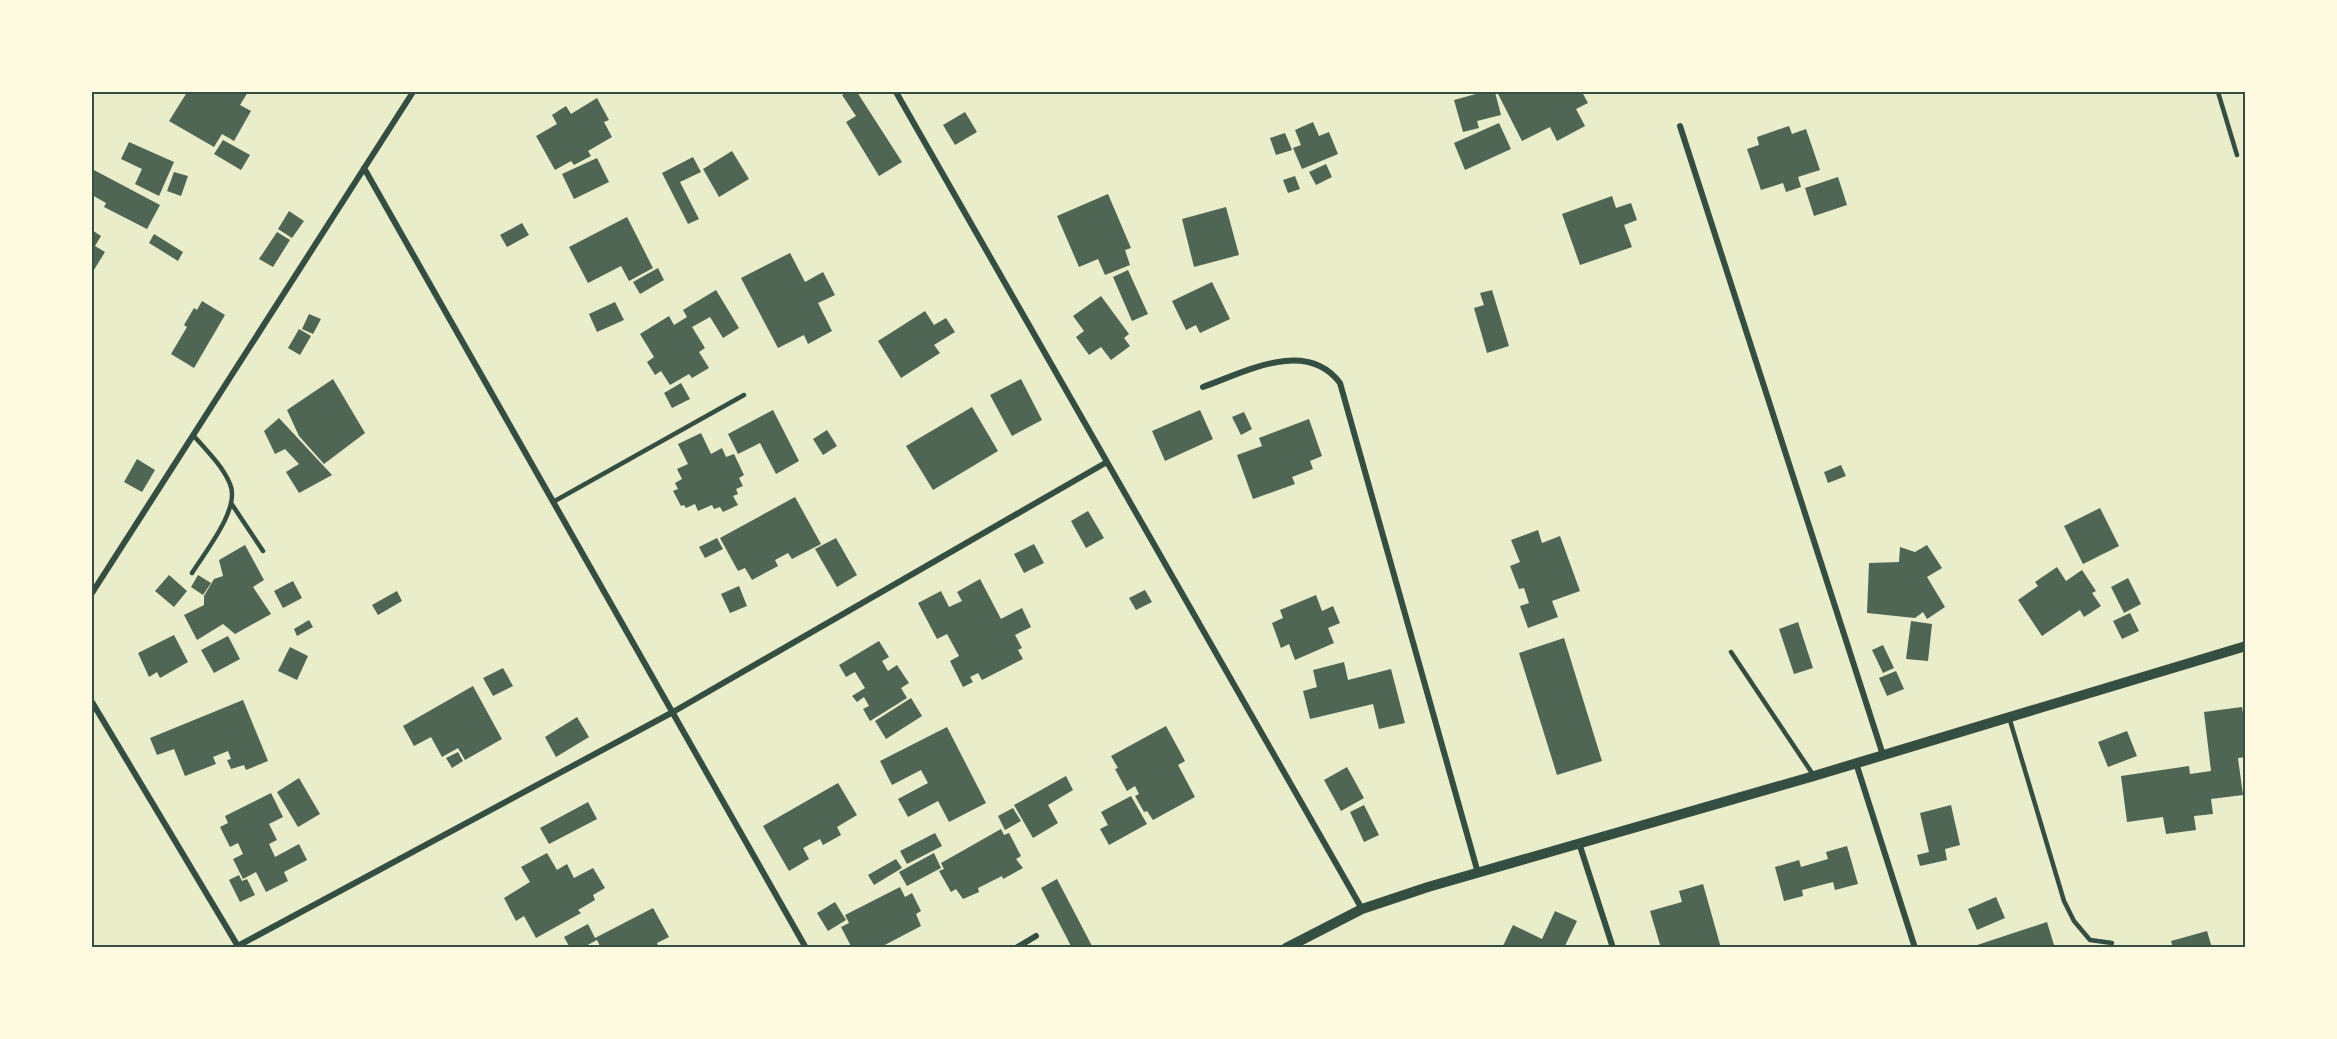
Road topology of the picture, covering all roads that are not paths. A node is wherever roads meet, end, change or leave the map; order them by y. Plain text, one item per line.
1 (413, 92) edge
2 (896, 92) edge
3 (2218, 92) edge
4 (1680, 126) dead end
5 (2237, 155) dead end
6 (364, 168) junction
7 (1203, 387) dead end
8 (744, 395) dead end
9 (193, 435) junction
10 (1107, 462) junction
11 (553, 502) junction
12 (231, 503) junction
13 (263, 551) dead end
14 (192, 573) dead end
15 (92, 593) edge
16 (2246, 646) edge
17 (1731, 652) dead end
18 (92, 702) edge
19 (674, 712) junction
20 (2009, 717) junction
21 (1883, 755) junction
22 (1856, 763) junction
23 (1814, 776) junction
24 (1579, 843) junction
25 (1478, 873) junction
26 (1362, 909) junction
27 (1036, 936) dead end
28 (2112, 943) dead end
29 (237, 947) edge
30 (806, 948) edge
31 (1016, 948) edge
32 (1286, 948) edge
33 (1613, 948) edge
34 (1915, 948) edge

1 - 6 street
2 - 10 street
3 - 5 lane
4 - 21 street
6 - 9 street
6 - 11 street
7 - 25 street
8 - 11 lane
9 - 12 lane
9 - 15 street
10 - 19 street
10 - 26 street
11 - 19 street
12 - 13 lane
12 - 14 lane
16 - 20 street
17 - 23 lane
18 - 29 street
19 - 29 street
19 - 30 street
20 - 21 street
20 - 28 lane
21 - 22 street
22 - 23 street
22 - 34 street
23 - 24 street
24 - 25 street
24 - 33 street
25 - 26 street
26 - 32 street
27 - 31 street

